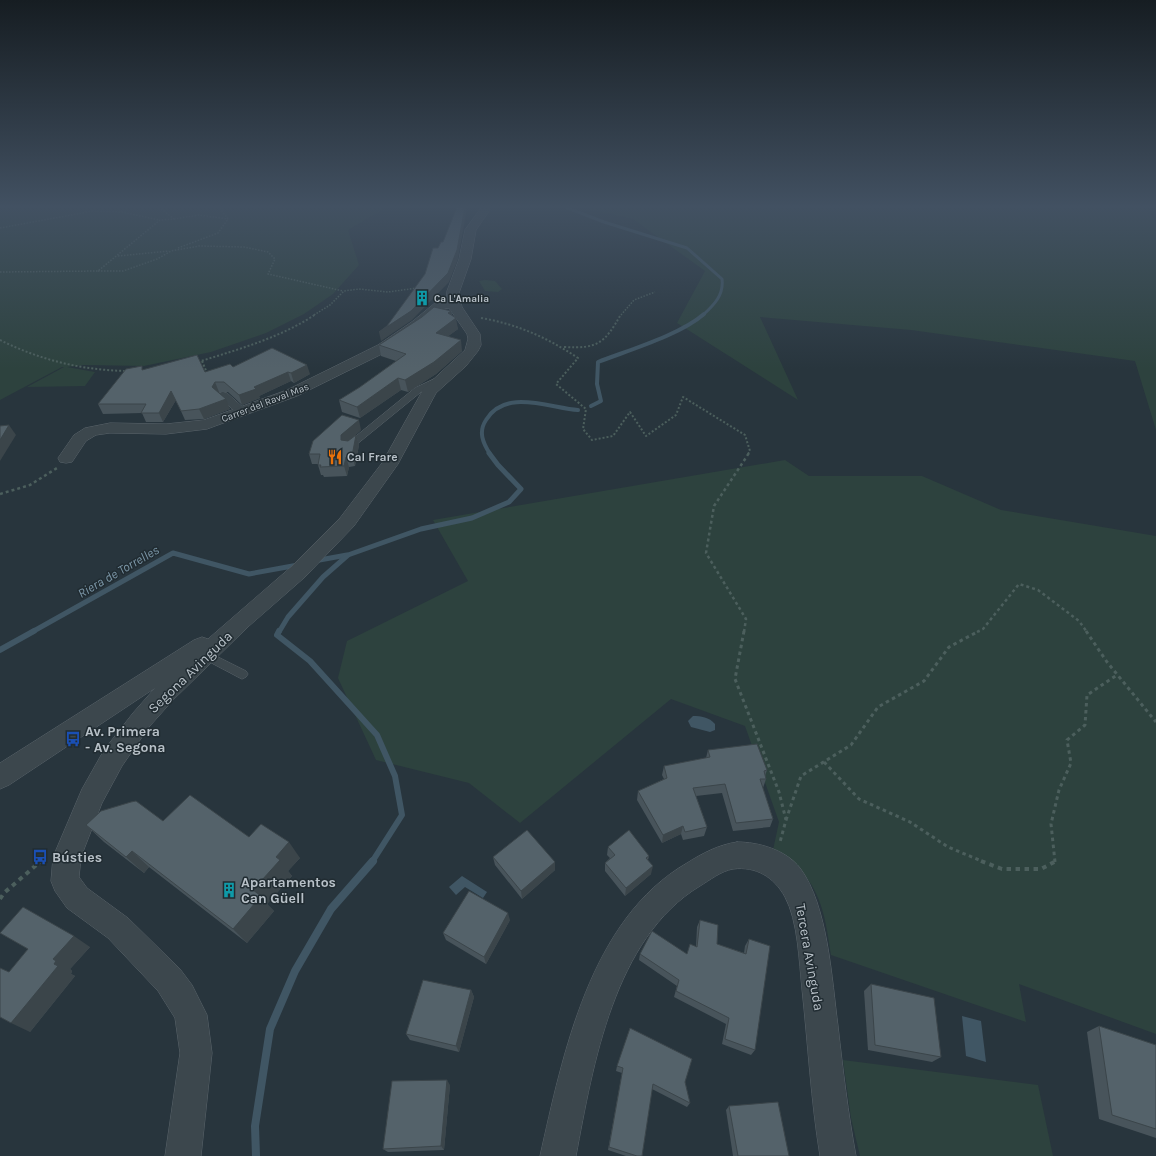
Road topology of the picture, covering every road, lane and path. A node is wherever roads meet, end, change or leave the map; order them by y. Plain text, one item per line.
1 (111, 261) edge
2 (151, 261) edge
3 (274, 261) edge
4 (464, 261) edge
5 (98, 271) junction
6 (0, 272) edge
7 (454, 286) junction
8 (344, 291) junction
9 (655, 292) dead end
10 (454, 303) junction
11 (463, 318) junction
12 (0, 340) edge
13 (563, 347) junction
14 (202, 361) junction
15 (196, 362) edge
16 (127, 371) edge
17 (437, 382) junction
18 (223, 395) joint
19 (242, 412) junction
20 (348, 447) edge
21 (66, 458) joint
22 (0, 494) edge
23 (242, 620) junction
24 (206, 655) junction
25 (242, 674) dead end
26 (1117, 674) junction
27 (1156, 722) edge
28 (824, 762) junction
29 (0, 777) edge
30 (786, 820) junction
31 (49, 854) dead end
32 (774, 863) junction
33 (0, 899) edge
34 (183, 1156) edge
35 (558, 1156) edge
36 (838, 1156) edge

1 - 5 path
2 - 5 path
3 - 8 path
4 - 7 street
5 - 6 path
7 - 8 path
7 - 10 street
8 - 14 path
9 - 13 path
10 - 11 street
10 - 19 street, Carrer del Raval Mas
11 - 13 path
11 - 17 street
12 - 16 path
13 - 30 path
14 - 15 path
14 - 18 path
17 - 20 lane
17 - 23 street
18 - 19 street
19 - 21 street, Carrer del Raval Mas
21 - 22 path
23 - 24 street, Segona Avinguda
23 - 29 street
24 - 25 lane
24 - 34 street, Segona Avinguda
26 - 27 path
26 - 28 path
26 - 28 path
28 - 30 path
30 - 32 path
31 - 33 path
32 - 35 street, Tercera Avinguda
32 - 36 street, Tercera Avinguda

